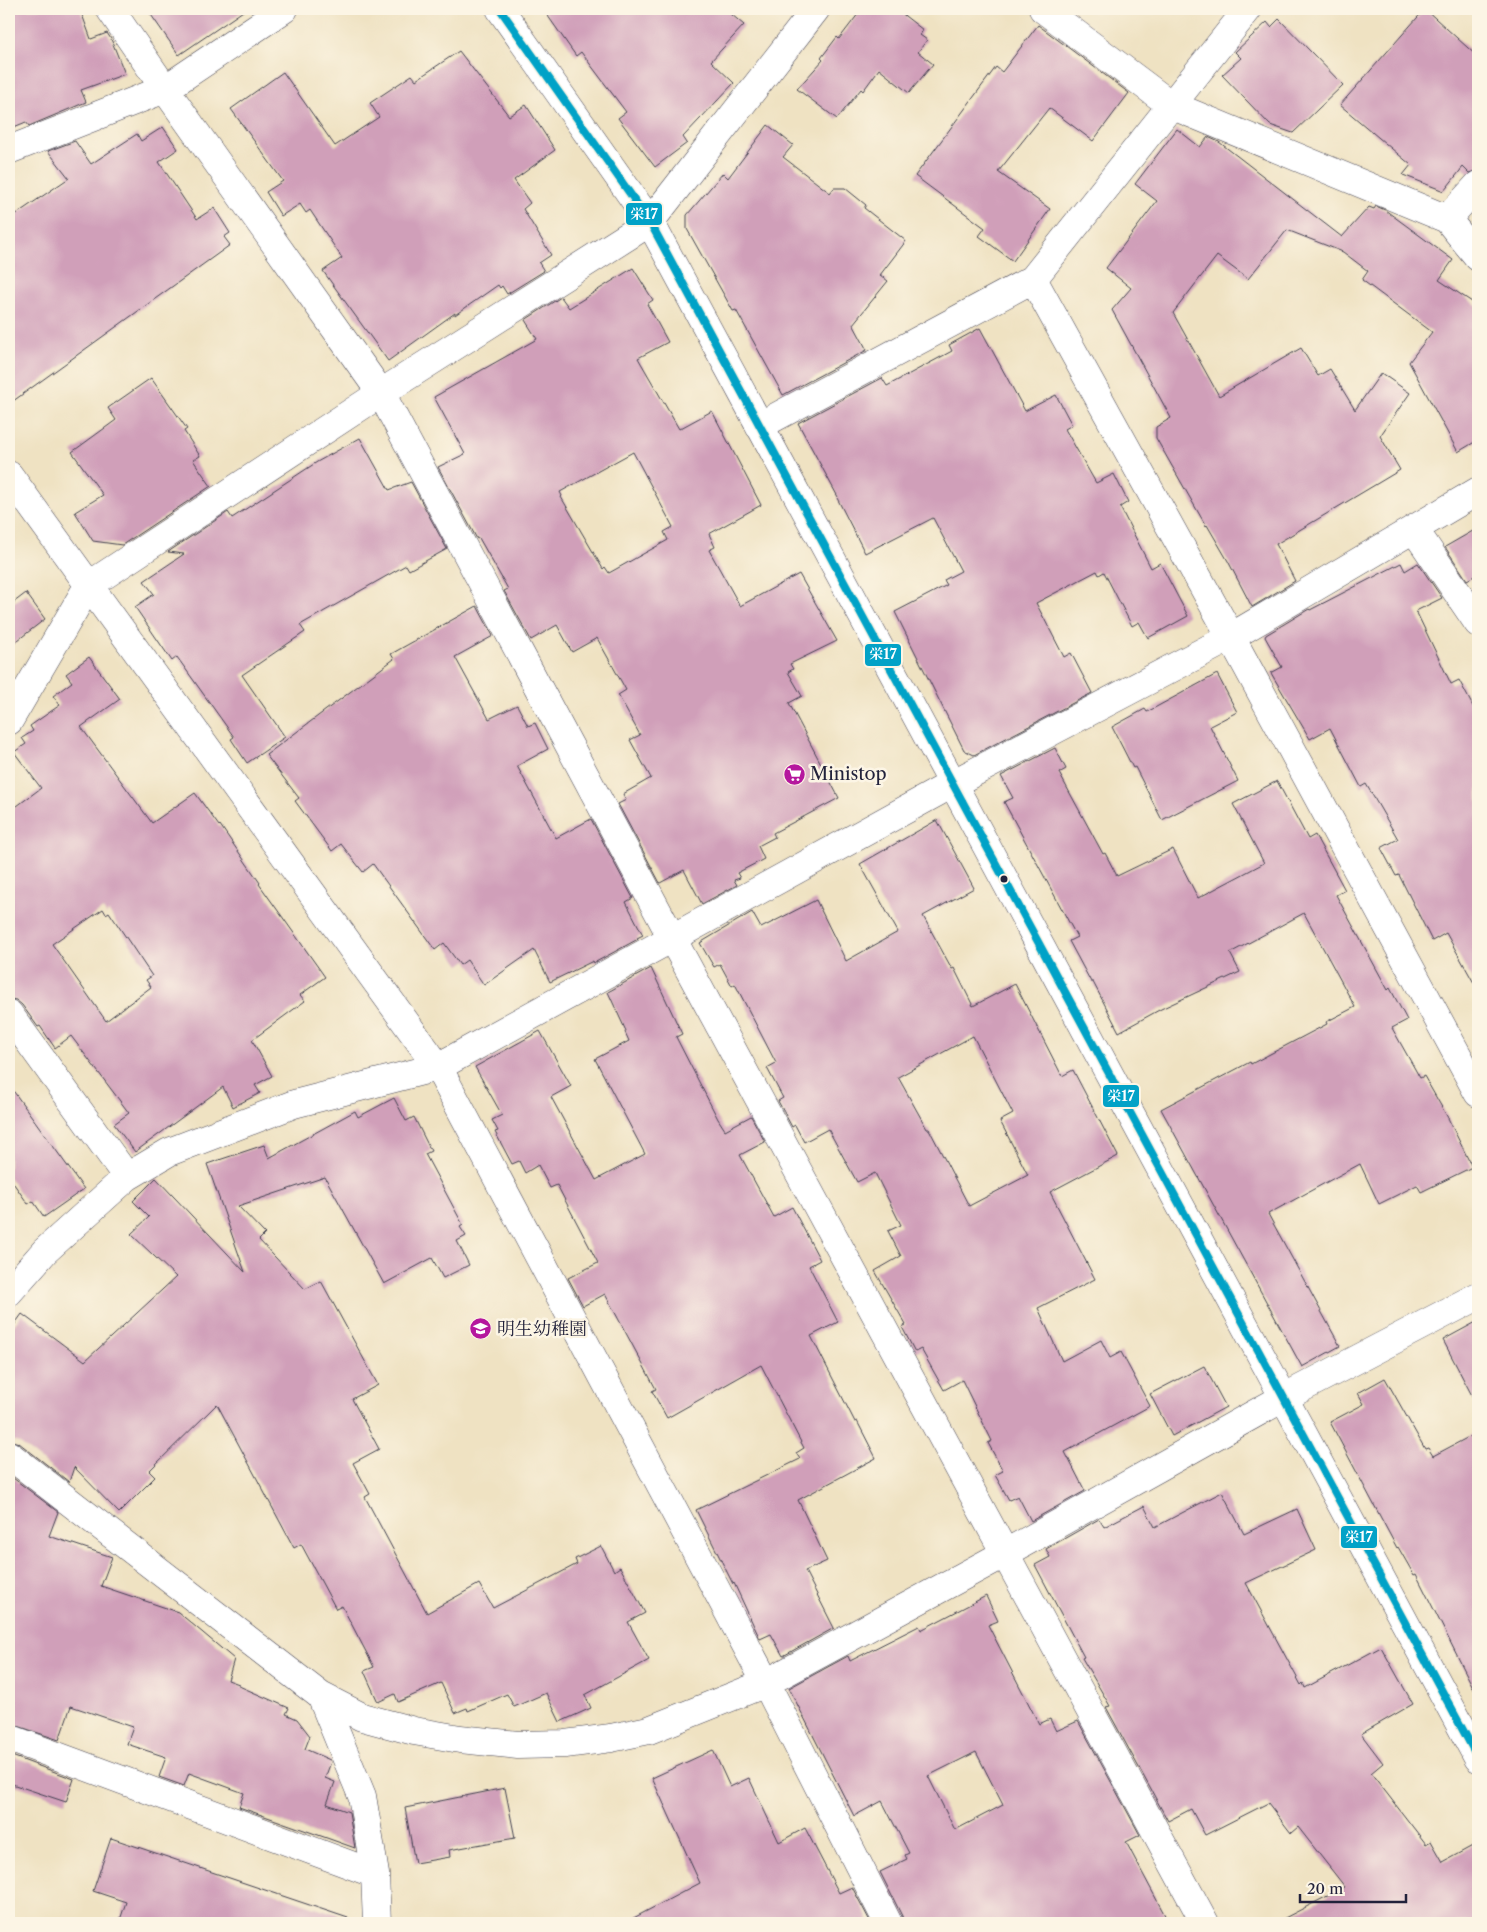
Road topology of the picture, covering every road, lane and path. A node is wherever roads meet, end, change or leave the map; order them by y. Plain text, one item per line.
1 (110, 9) edge
2 (284, 9) edge
3 (500, 9) edge
4 (816, 9) edge
5 (1043, 9) edge
6 (1248, 9) edge
7 (164, 89) junction
8 (1171, 105) junction
9 (9, 150) edge
10 (1478, 185) edge
11 (1447, 219) junction
12 (650, 222) junction
13 (1478, 257) edge
14 (1033, 279) junction
15 (382, 393) junction
16 (759, 426) junction
17 (9, 475) edge
18 (1478, 491) edge
19 (1414, 529) junction
20 (88, 586) junction
21 (1478, 623) edge
22 (1231, 637) junction
23 (9, 721) edge
24 (954, 783) junction
25 (672, 938) junction
26 (9, 1014) edge
27 (438, 1067) junction
28 (1478, 1093) edge
29 (126, 1177) junction
30 (9, 1292) edge
31 (1478, 1296) edge
32 (1283, 1398) junction
33 (9, 1455) edge
34 (1004, 1554) junction
35 (766, 1683) junction
36 (321, 1696) junction
37 (9, 1738) edge
38 (1478, 1758) edge
39 (375, 1874) junction
40 (377, 1923) edge
41 (888, 1923) edge
42 (1205, 1923) edge

1 - 7 street
2 - 7 street
3 - 12 street
4 - 12 street
5 - 8 street
6 - 8 street
7 - 9 street
7 - 15 street
8 - 11 street
8 - 14 street
10 - 11 street
11 - 13 street
12 - 15 street
12 - 16 street
14 - 16 street
14 - 22 street
15 - 20 street
15 - 25 street
16 - 24 street
17 - 20 street
18 - 19 street
19 - 21 street
19 - 22 street
20 - 23 street
20 - 27 street
22 - 24 street
22 - 28 street
24 - 25 street
24 - 32 street
25 - 27 street
25 - 34 street
26 - 29 street
27 - 29 street
27 - 35 street
29 - 30 street
31 - 32 street
32 - 34 street
32 - 38 street
33 - 36 street
34 - 35 street
34 - 42 street
35 - 36 street
35 - 41 street
36 - 39 street
37 - 39 street
39 - 40 street

